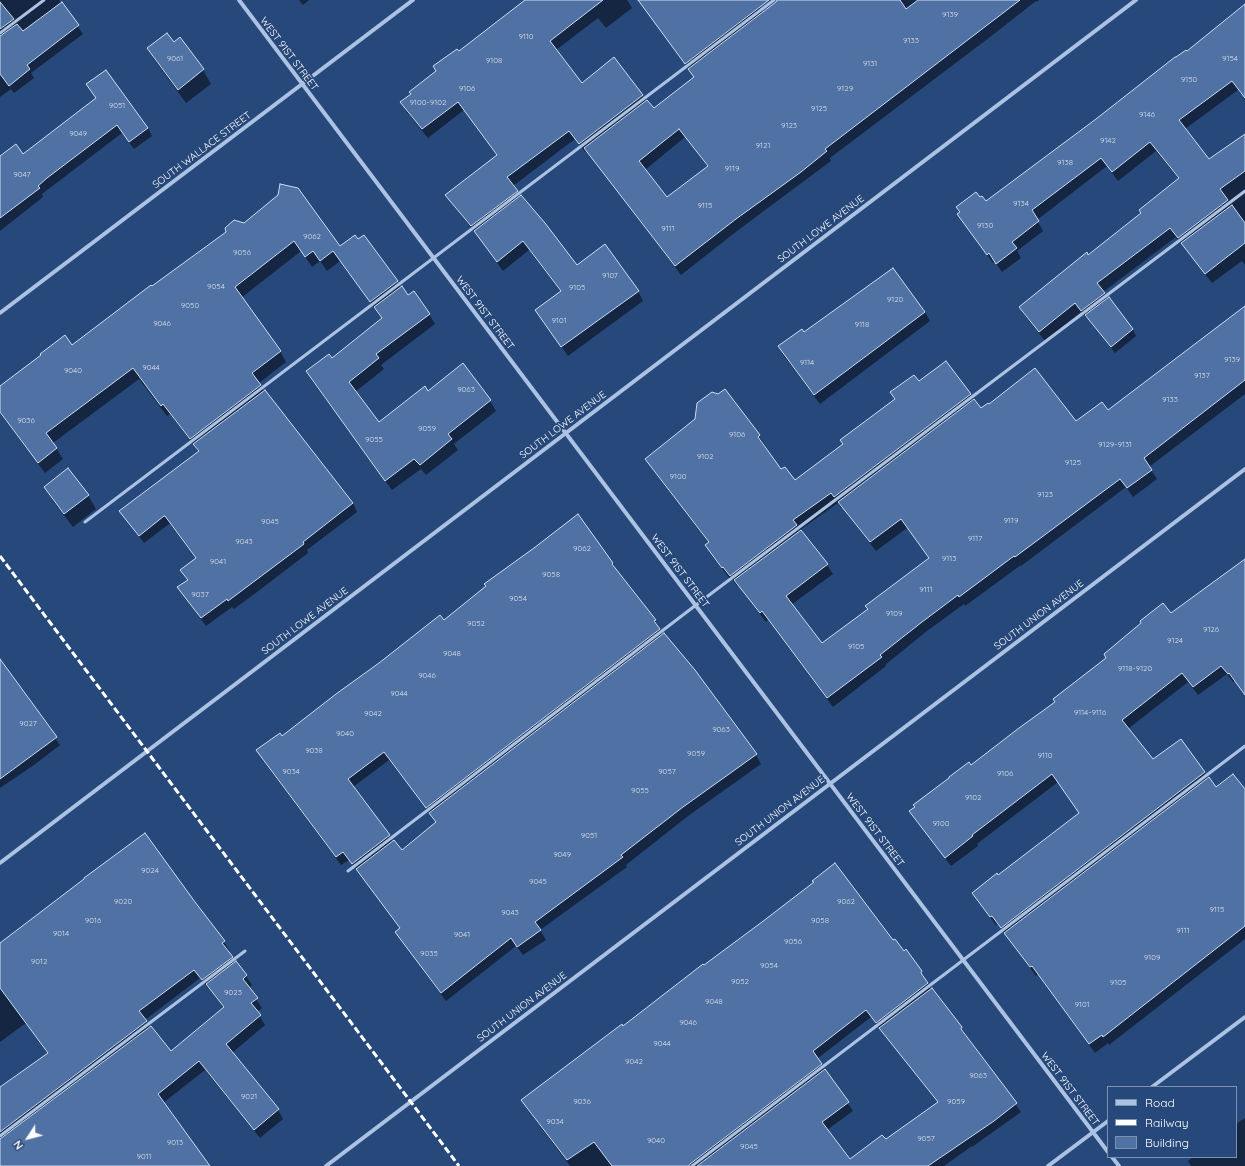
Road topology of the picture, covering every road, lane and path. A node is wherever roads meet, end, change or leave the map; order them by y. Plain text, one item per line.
1 (44, 0) edge
2 (239, 0) edge
3 (413, 0) edge
4 (774, 0) edge
5 (1136, 0) edge
6 (0, 33) edge
7 (302, 84) junction
8 (1245, 191) edge
9 (433, 258) junction
10 (0, 313) edge
11 (566, 434) junction
12 (1245, 469) edge
13 (84, 522) dead end
14 (696, 605) junction
15 (1245, 746) edge
16 (830, 783) junction
17 (0, 863) edge
18 (348, 871) dead end
19 (245, 951) dead end
20 (963, 960) junction
21 (1245, 1017) edge
22 (1153, 1086) edge
23 (1107, 1122) edge
24 (1093, 1132) junction
25 (0, 1136) edge
26 (1107, 1151) edge
27 (326, 1166) edge
28 (692, 1166) edge
29 (1048, 1166) edge

1 - 6 lane
2 - 7 street, WEST 91ST STREET
3 - 7 street, SOUTH WALLACE STREET
4 - 9 lane
5 - 11 street, SOUTH LOWE AVENUE
7 - 9 street, WEST 91ST STREET
7 - 10 street, SOUTH WALLACE STREET
8 - 14 lane
9 - 11 street, WEST 91ST STREET
9 - 13 lane
11 - 14 street, WEST 91ST STREET
11 - 17 street, SOUTH LOWE AVENUE
12 - 16 street, SOUTH UNION AVENUE
14 - 16 street, WEST 91ST STREET
14 - 18 lane
15 - 20 lane
16 - 20 street, WEST 91ST STREET
16 - 27 street, SOUTH UNION AVENUE
19 - 25 lane
20 - 24 street, WEST 91ST STREET
20 - 28 lane
21 - 22 street
23 - 24 street
24 - 26 street, WEST 91ST STREET
24 - 29 street

